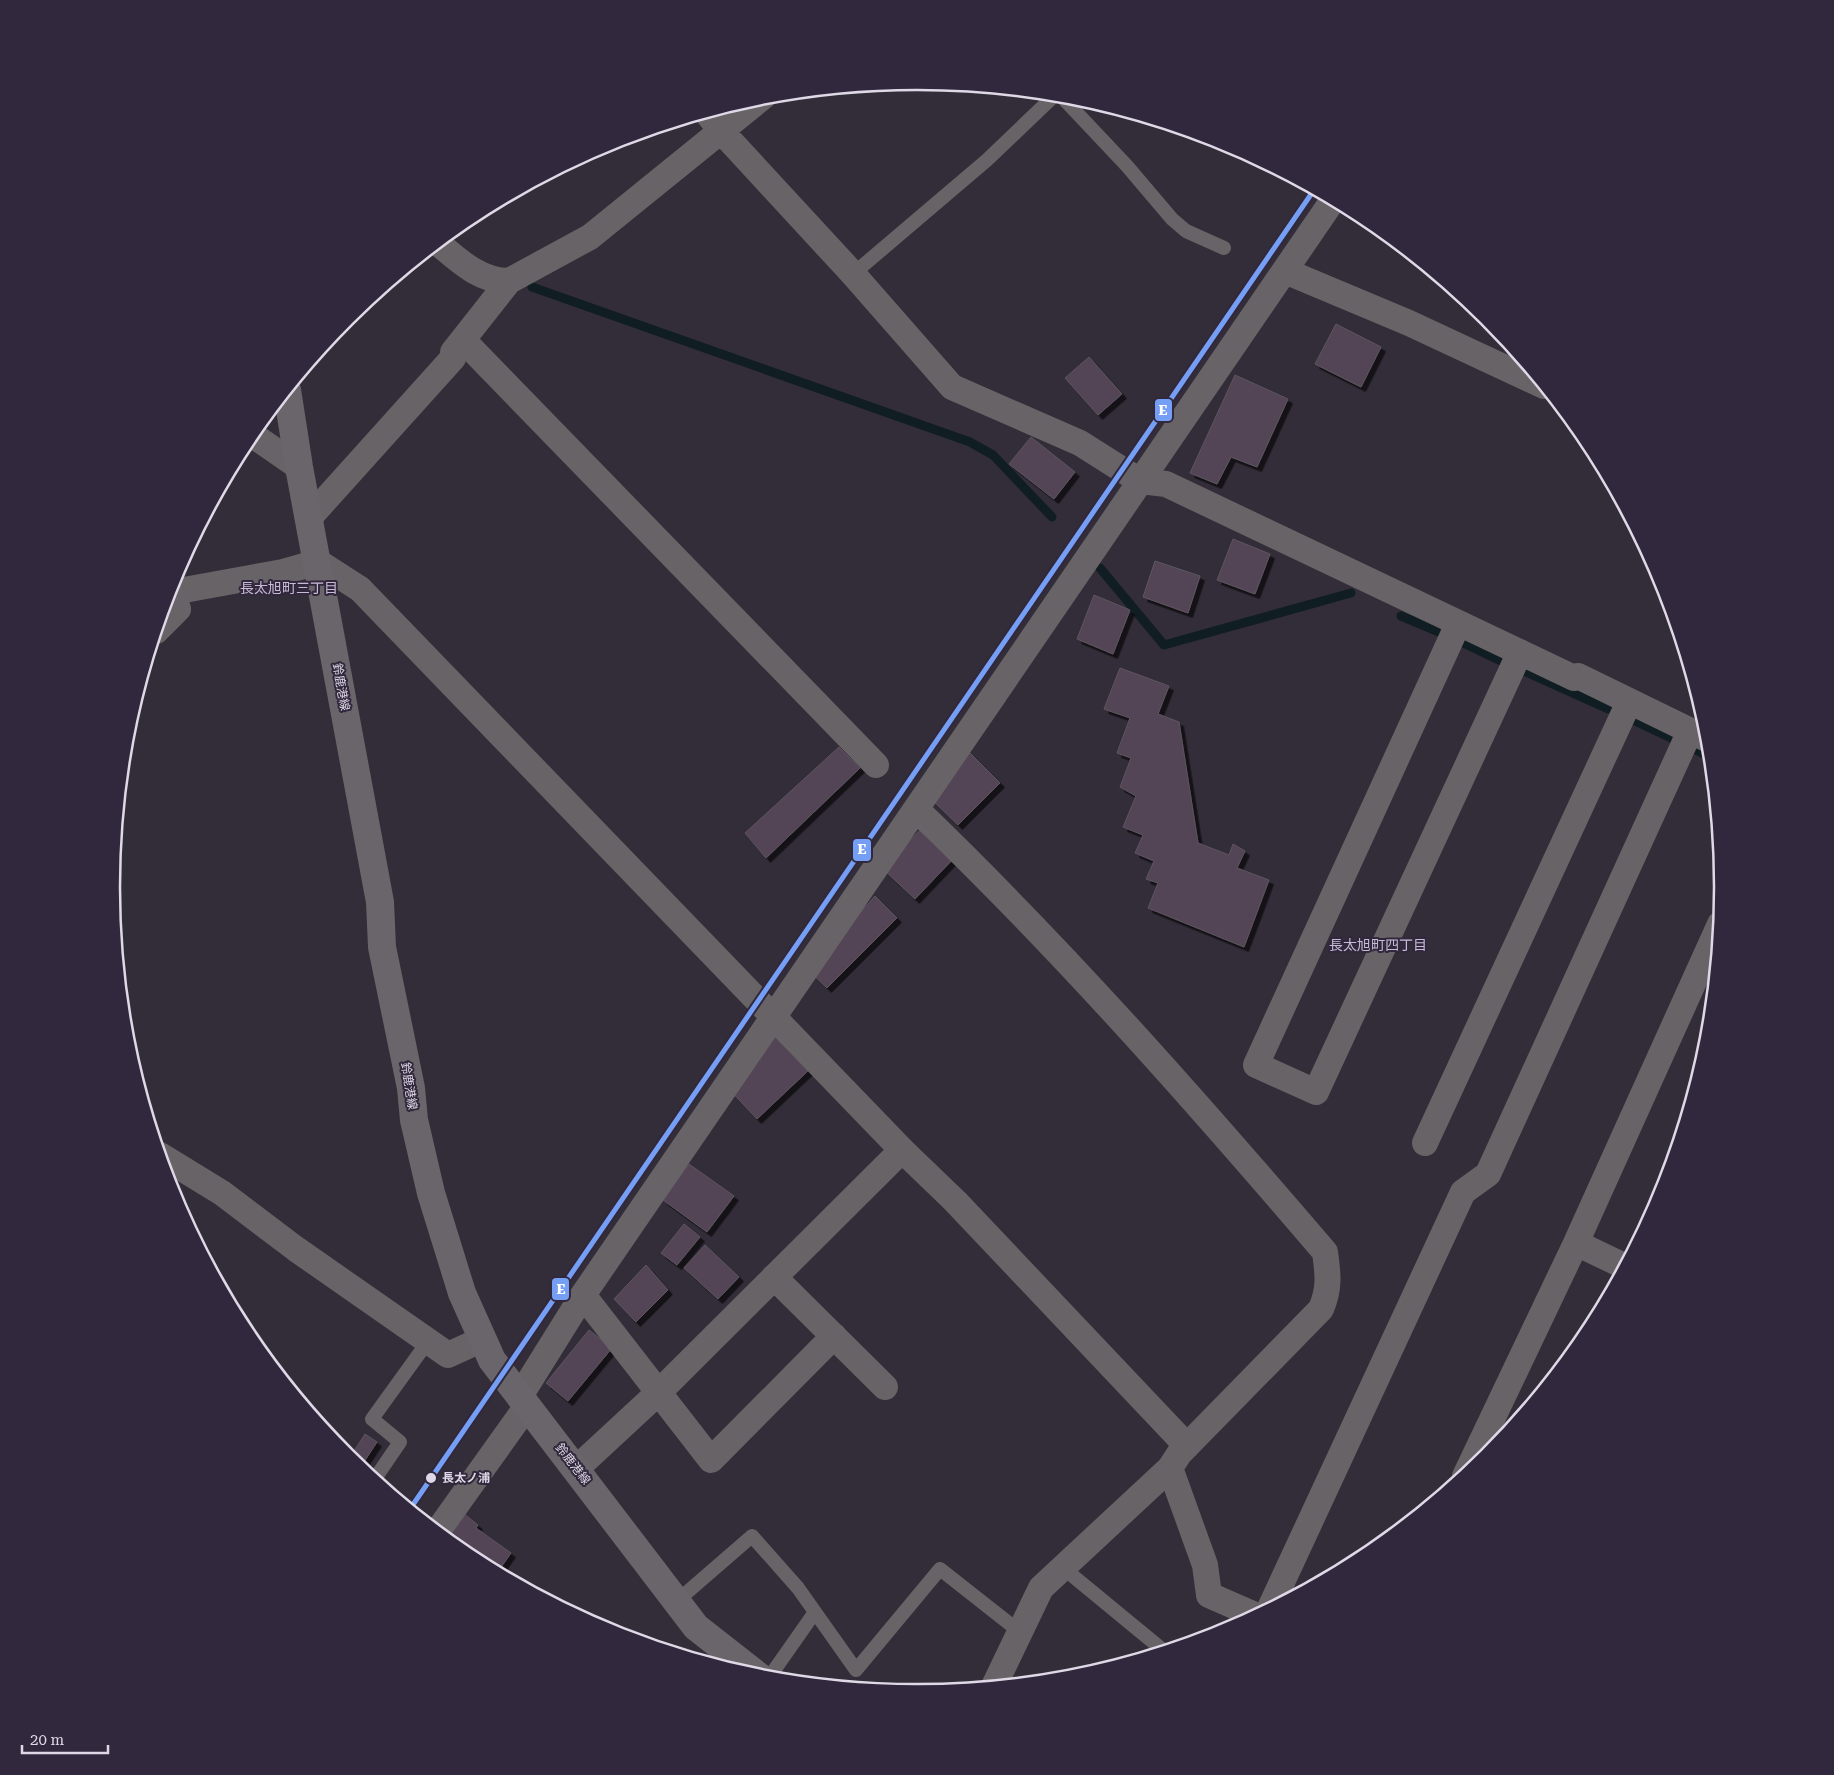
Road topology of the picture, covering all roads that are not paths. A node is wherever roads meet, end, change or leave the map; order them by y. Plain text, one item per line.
1 (1048, 101) edge
2 (1069, 104) edge
3 (734, 111) edge
4 (714, 122) edge
5 (1329, 205) edge
6 (443, 247) edge
7 (1224, 248) dead end
8 (1285, 271) junction
9 (853, 274) junction
10 (509, 281) junction
11 (464, 340) junction
12 (1532, 381) edge
13 (288, 397) edge
14 (258, 439) edge
15 (299, 467) junction
16 (1140, 481) junction
17 (310, 518) junction
18 (318, 562) junction
19 (177, 591) edge
20 (174, 599) edge
21 (165, 622) edge
22 (1458, 624) junction
23 (1520, 652) junction
24 (1629, 702) junction
25 (1699, 736) edge
26 (876, 765) dead end
27 (916, 809) junction
28 (1713, 940) edge
29 (774, 1018) junction
30 (1424, 1143) dead end
31 (902, 1150) junction
32 (168, 1160) edge
33 (1576, 1244) junction
34 (1620, 1264) edge
35 (774, 1277) junction
36 (584, 1295) junction
37 (834, 1336) junction
38 (483, 1339) junction
39 (428, 1340) junction
40 (886, 1387) dead end
41 (659, 1392) junction
42 (524, 1401) junction
43 (1187, 1446) junction
44 (1474, 1458) edge
45 (576, 1468) junction
46 (1170, 1468) junction
47 (378, 1474) edge
48 (441, 1526) edge
49 (1062, 1567) junction
50 (677, 1601) junction
51 (1273, 1601) edge
52 (815, 1612) junction
53 (1249, 1612) edge
54 (1020, 1632) junction
55 (1159, 1647) edge
56 (747, 1667) edge
57 (773, 1672) edge
58 (997, 1680) edge

1 - 9 lane
2 - 7 lane
3 - 4 street
4 - 9 street
4 - 10 street
5 - 8 street
6 - 10 street
8 - 12 street
8 - 16 street
9 - 16 street
10 - 11 street
11 - 17 street
11 - 26 street
13 - 15 main road, 鈴鹿港線
14 - 15 street
15 - 17 main road, 鈴鹿港線
16 - 22 street
16 - 27 street
17 - 18 main road, 鈴鹿港線
18 - 19 street
18 - 29 street
18 - 38 main road, 鈴鹿港線
20 - 21 street
22 - 23 street
22 - 23 street
23 - 24 street
24 - 25 street
24 - 30 street
25 - 51 street
27 - 29 street
27 - 43 street
28 - 33 street
29 - 31 street
29 - 36 street
31 - 35 street
31 - 43 street
32 - 39 street
33 - 34 street
33 - 44 street
35 - 37 street
35 - 41 street
36 - 41 street
36 - 42 street
37 - 40 street
37 - 41 street
38 - 39 street
38 - 42 main road, 鈴鹿港線
39 - 47 lane
41 - 45 street
42 - 45 main road, 鈴鹿港線
42 - 48 street
43 - 46 street
45 - 50 main road, 鈴鹿港線
46 - 49 street
46 - 53 street
49 - 54 street
49 - 55 lane
50 - 52 lane
50 - 56 main road, 鈴鹿港線
52 - 54 lane
52 - 57 lane
54 - 58 street

